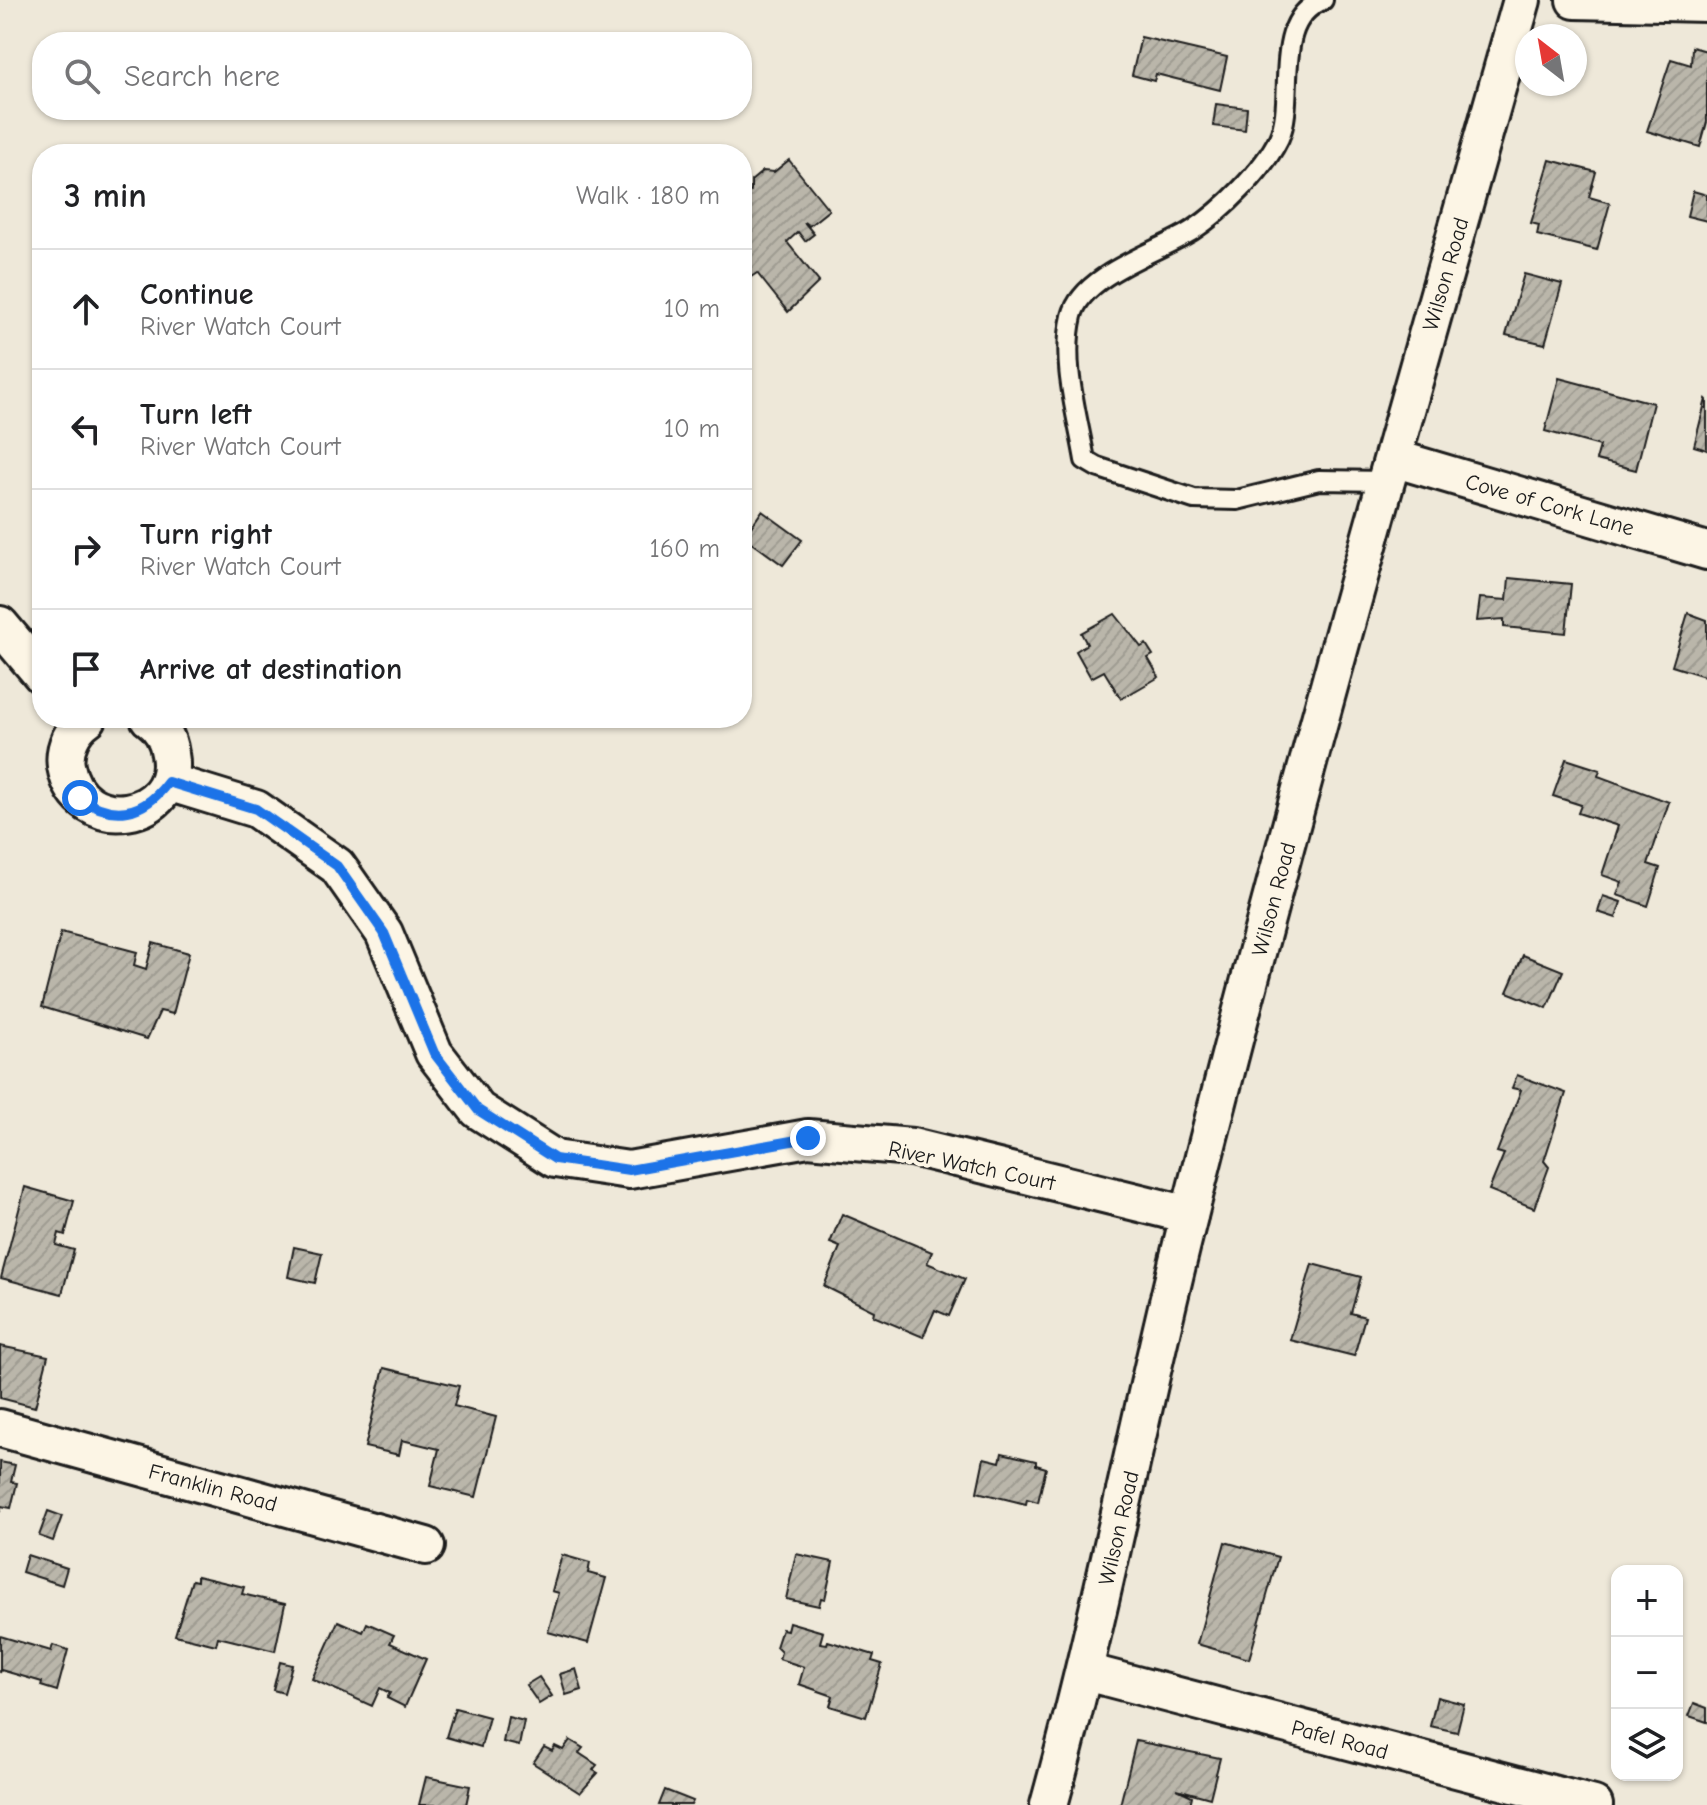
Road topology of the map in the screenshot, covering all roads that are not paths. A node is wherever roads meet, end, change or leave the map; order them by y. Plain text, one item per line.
1 (1323, 0) edge
2 (1575, 0) edge
3 (1515, 2) edge
4 (1707, 3) edge
5 (1390, 470) junction
6 (1707, 551) edge
7 (0, 625) edge
8 (32, 663) edge
9 (77, 728) edge
10 (157, 728) edge
11 (168, 782) junction
12 (1189, 1215) junction
13 (0, 1428) edge
14 (426, 1546) dead end
15 (1086, 1672) junction
16 (1049, 1805) edge
17 (1594, 1805) edge

1 - 5 lane
2 - 4 street
3 - 5 street, Wilson Road
5 - 6 street, Cove of Cork Lane
5 - 12 street, Wilson Road
7 - 8 street
9 - 11 street
10 - 11 street
11 - 12 street, River Watch Court
12 - 15 street, Wilson Road
13 - 14 street, Franklin Road
15 - 16 street, Wilson Road
15 - 17 street, Pafel Road

